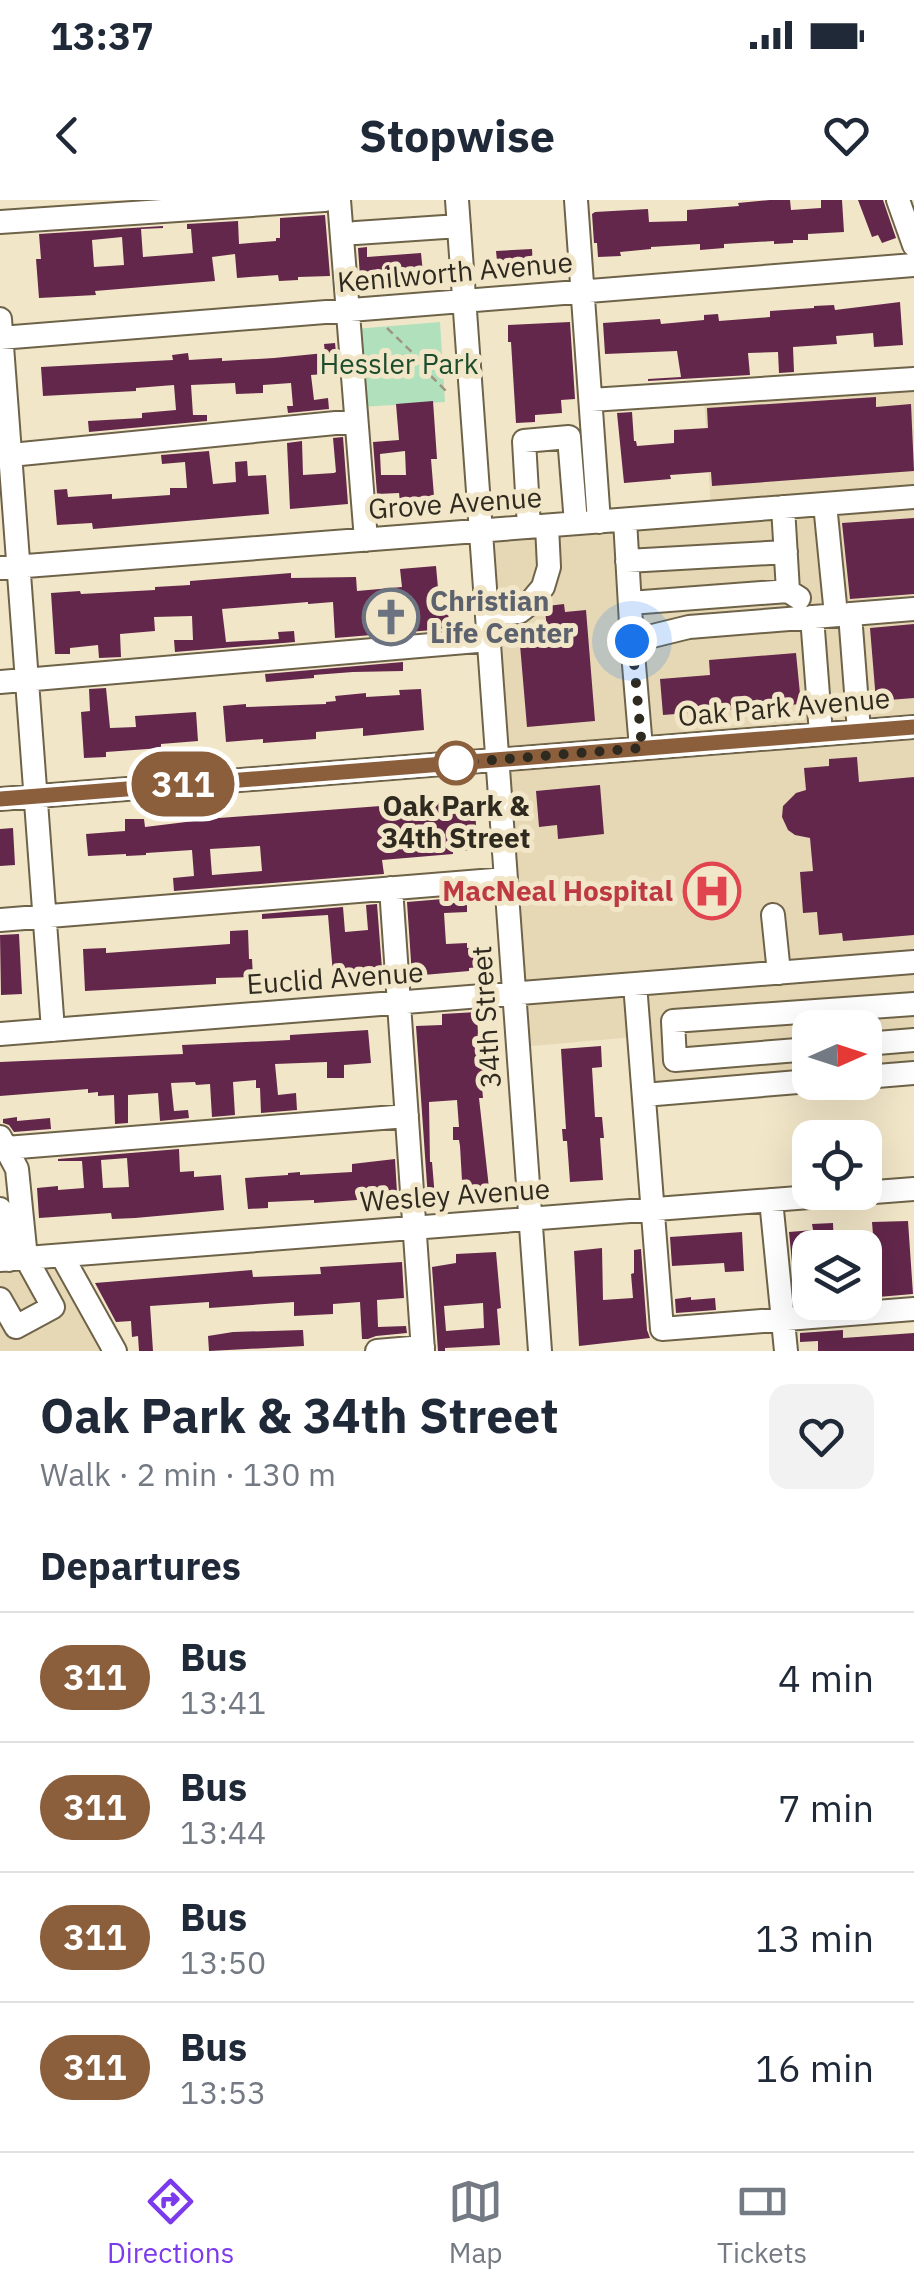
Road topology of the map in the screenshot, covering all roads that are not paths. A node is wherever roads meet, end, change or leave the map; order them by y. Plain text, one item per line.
1 (324, 200) edge
2 (339, 200) edge
3 (457, 200) edge
4 (576, 200) edge
5 (898, 200) edge
6 (0, 222) edge
7 (459, 226) junction
8 (356, 233) dead end
9 (914, 245) edge
10 (914, 266) edge
11 (583, 292) junction
12 (464, 301) junction
13 (348, 310) junction
14 (0, 319) edge
15 (1, 338) edge
16 (914, 379) edge
17 (591, 400) junction
18 (356, 421) junction
19 (5, 455) edge
20 (914, 497) edge
21 (825, 504) junction
22 (783, 507) junction
23 (624, 520) junction
24 (588, 523) junction
25 (538, 526) junction
26 (481, 531) junction
27 (366, 540) junction
28 (786, 552) junction
29 (627, 561) junction
30 (9, 567) edge
31 (788, 592) junction
32 (630, 603) junction
33 (914, 608) edge
34 (487, 614) junction
35 (843, 614) junction
36 (808, 617) junction
37 (489, 640) junction
38 (632, 641) junction
39 (27, 680) junction
40 (0, 682) edge
41 (914, 726) edge
42 (859, 731) junction
43 (822, 734) junction
44 (642, 748) junction
45 (498, 760) junction
46 (36, 796) junction
47 (0, 799) edge
48 (506, 879) junction
49 (391, 888) junction
50 (774, 915) dead end
51 (44, 916) junction
52 (0, 920) edge
53 (914, 962) edge
54 (914, 970) edge
55 (778, 973) junction
56 (634, 984) junction
57 (514, 994) junction
58 (399, 1003) junction
59 (914, 1004) edge
60 (824, 1010) edge
61 (792, 1012) edge
62 (53, 1030) junction
63 (0, 1034) edge
64 (914, 1040) edge
65 (882, 1043) edge
66 (792, 1050) edge
67 (914, 1073) edge
68 (882, 1076) edge
69 (792, 1083) edge
70 (644, 1095) junction
71 (407, 1116) junction
72 (3, 1142) edge
73 (914, 1189) edge
74 (771, 1200) junction
75 (0, 1209) edge
76 (653, 1210) junction
77 (531, 1219) junction
78 (415, 1228) junction
79 (62, 1256) junction
80 (12, 1259) edge
81 (0, 1299) edge
82 (914, 1309) edge
83 (782, 1319) junction
84 (106, 1348) edge
85 (423, 1349) edge
86 (378, 1351) edge
87 (540, 1351) edge
88 (786, 1351) edge

1 - 6 street
2 - 13 street
3 - 7 street, 34th Street
4 - 11 street
5 - 9 street
7 - 8 street
7 - 12 street, 34th Street
10 - 11 street, Kenilworth Avenue
11 - 12 street, Kenilworth Avenue
11 - 17 street
12 - 13 street, Kenilworth Avenue
12 - 26 street, 34th Street
13 - 15 street, Kenilworth Avenue
13 - 18 street
14 - 15 street
15 - 19 street
16 - 17 street
17 - 24 street
18 - 19 street
18 - 27 street
19 - 30 street
20 - 21 street, Grove Avenue
21 - 22 street, Grove Avenue
21 - 35 street
22 - 23 street, Grove Avenue
22 - 28 street
23 - 24 street, Grove Avenue
23 - 29 street
24 - 25 street, Grove Avenue
24 - 25 street
25 - 26 street, Grove Avenue
25 - 34 street
26 - 27 street, Grove Avenue
26 - 34 street, 34th Street
27 - 30 street, Grove Avenue
28 - 29 street
28 - 31 street
29 - 32 street
30 - 39 street
31 - 32 street
31 - 36 street
32 - 38 street
33 - 35 street
34 - 37 street, 34th Street
35 - 36 street
35 - 42 street
36 - 38 street
36 - 43 street
37 - 39 street
37 - 45 street, 34th Street
38 - 44 street
39 - 40 street
39 - 46 street
41 - 42 street, Oak Park Avenue
42 - 43 street, Oak Park Avenue
43 - 44 street, Oak Park Avenue
44 - 45 street, Oak Park Avenue
45 - 46 street, Oak Park Avenue
45 - 48 street, 34th Street
46 - 47 street, Oak Park Avenue
46 - 51 street
48 - 49 street
48 - 57 street, 34th Street
49 - 51 street
49 - 58 street
50 - 55 street
51 - 52 street
51 - 62 street
53 - 54 street
53 - 55 street, Euclid Avenue
55 - 56 street, Euclid Avenue
56 - 57 street, Euclid Avenue
56 - 70 street
57 - 58 street, Euclid Avenue
57 - 77 street, 34th Street
58 - 62 street, Euclid Avenue
58 - 71 street
59 - 60 street
61 - 66 street
62 - 63 street, Euclid Avenue
64 - 65 street
67 - 68 street
69 - 70 street
70 - 76 street
71 - 72 street
71 - 78 street
72 - 80 street
73 - 74 street, Wesley Avenue
74 - 76 street, Wesley Avenue
74 - 83 street
75 - 80 street
76 - 77 street, Wesley Avenue
76 - 83 street
77 - 78 street, Wesley Avenue
77 - 87 street, 34th Street
78 - 79 street, Wesley Avenue
78 - 85 street
79 - 80 street, Wesley Avenue
79 - 84 street
80 - 81 street
82 - 83 street
83 - 88 street
85 - 86 street

